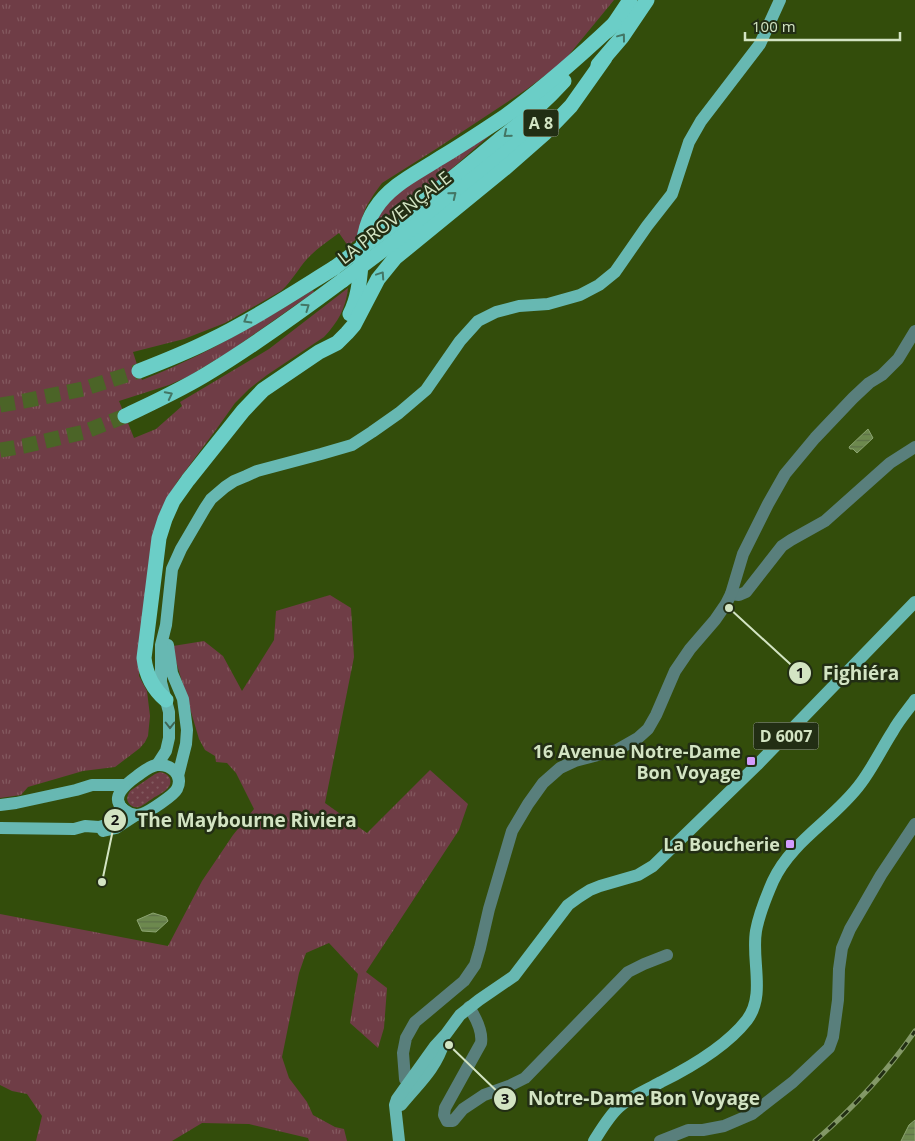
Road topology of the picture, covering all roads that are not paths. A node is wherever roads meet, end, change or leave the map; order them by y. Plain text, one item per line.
1 (630, 0) edge
2 (647, 0) edge
3 (780, 0) edge
4 (614, 24) junction
5 (606, 58) junction
6 (412, 219) junction
7 (338, 274) junction
8 (915, 331) edge
9 (319, 352) junction
10 (139, 371) tunnel mouth
11 (125, 416) tunnel mouth
12 (915, 447) edge
13 (731, 594) junction
14 (915, 602) edge
15 (166, 625) junction
16 (145, 642) junction
17 (161, 682) junction
18 (166, 700) junction
19 (915, 700) edge
20 (185, 716) junction
21 (157, 765) junction
22 (178, 776) junction
23 (124, 785) junction
24 (76, 790) junction
25 (120, 804) junction
26 (0, 805) edge
27 (136, 815) junction
28 (915, 824) edge
29 (0, 828) edge
30 (74, 829) junction
31 (667, 955) dead end
32 (470, 1007) junction
33 (415, 1081) junction
34 (399, 1141) edge
35 (594, 1141) edge
36 (660, 1141) edge

1 - 4 highway, LA PROVENÇALE / A 8
5 -> 2 highway, LA PROVENÇALE / A 8
3 - 15 main road
4 -> 6 highway, LA PROVENÇALE / A 8
4 - 9 highway
6 -> 5 highway, LA PROVENÇALE / A 8
9 -> 5 highway
6 - 7 highway, LA PROVENÇALE / A 8, bridge
7 -> 10 highway, LA PROVENÇALE / A 8
11 -> 7 highway, LA PROVENÇALE / A 8
8 - 13 street
9 - 16 highway
12 - 13 street
13 - 33 street
14 - 32 main road, D 6007
15 - 17 main road
15 - 20 main road
16 - 17 highway
16 - 18 highway
17 - 18 main road
17 - 20 main road
18 -> 21 main road
19 - 35 main road
20 - 22 main road
21 - 22 main road
21 - 23 main road
22 - 27 main road
23 - 24 main road
23 - 25 main road
24 - 25 main road
24 - 26 main road
25 - 27 main road
25 - 30 main road
27 - 30 main road
28 - 36 street
29 - 30 main road
31 - 32 street
32 - 33 main road, D 6007
33 - 34 main road, D 6007

